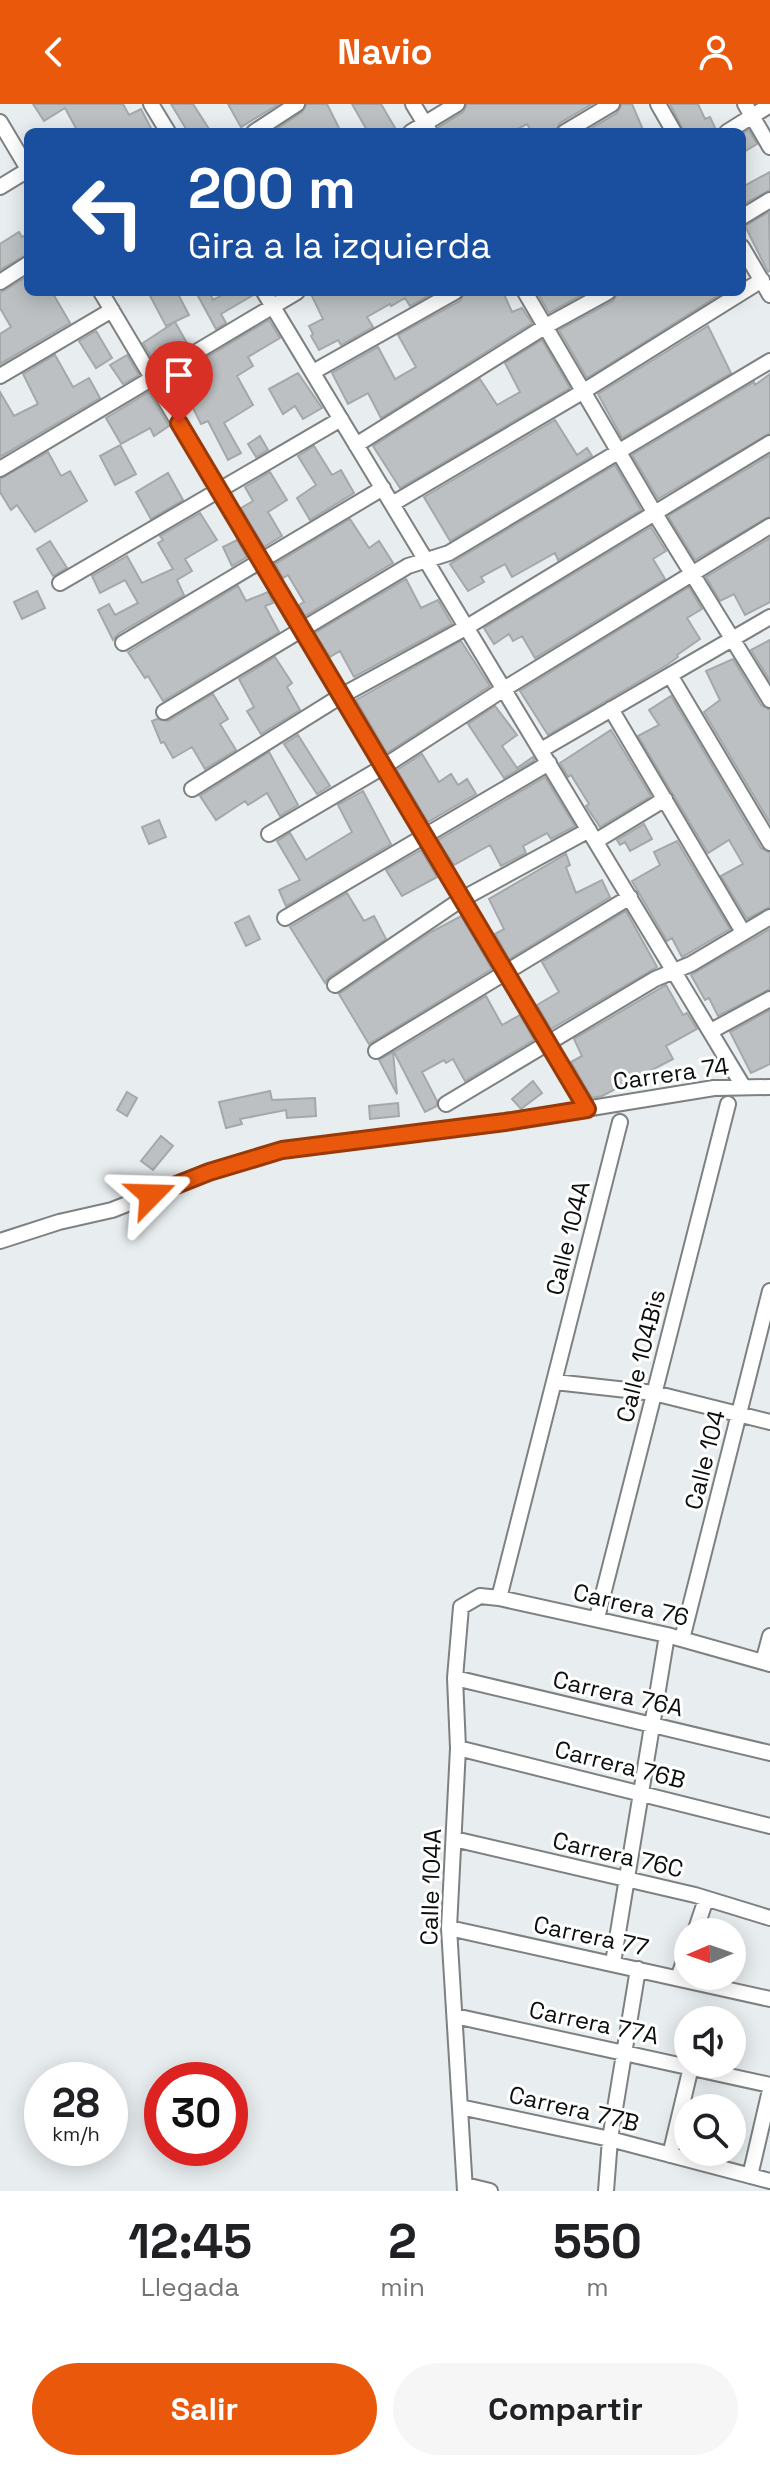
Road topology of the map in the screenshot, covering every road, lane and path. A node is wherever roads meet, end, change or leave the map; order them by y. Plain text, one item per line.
1 (151, 104) edge
2 (297, 104) edge
3 (413, 104) edge
4 (457, 104) edge
5 (612, 104) edge
6 (658, 104) edge
7 (770, 105) edge
8 (749, 110) edge
9 (0, 122) edge
10 (166, 128) edge
11 (260, 128) edge
12 (428, 128) edge
13 (572, 128) edge
14 (672, 128) edge
15 (731, 128) edge
16 (770, 147) edge
17 (24, 163) edge
18 (24, 172) edge
19 (0, 187) edge
20 (770, 200) edge
21 (746, 215) edge
22 (746, 254) edge
23 (24, 267) edge
24 (0, 282) edge
25 (767, 289) edge
26 (103, 296) edge
27 (267, 296) edge
28 (290, 296) edge
29 (448, 296) edge
30 (527, 296) edge
31 (601, 296) edge
32 (273, 306) junction
33 (112, 310) junction
34 (546, 326) junction
35 (770, 361) edge
36 (313, 372) junction
37 (0, 376) edge
38 (152, 378) junction
39 (584, 391) junction
40 (341, 419) junction
41 (770, 443) edge
42 (356, 445) junction
43 (619, 450) junction
44 (0, 469) edge
45 (383, 488) junction
46 (219, 491) junction
47 (392, 504) junction
48 (654, 512) junction
49 (770, 526) edge
50 (426, 560) junction
51 (261, 561) junction
52 (691, 574) junction
53 (60, 583) dead end
54 (770, 617) edge
55 (467, 627) junction
56 (301, 628) junction
57 (732, 639) junction
58 (123, 643) dead end
59 (670, 675) junction
60 (504, 689) junction
61 (341, 696) junction
62 (770, 700) edge
63 (611, 709) junction
64 (164, 712) dead end
65 (545, 757) junction
66 (383, 767) junction
67 (192, 789) dead end
68 (665, 799) junction
69 (269, 834) dead end
70 (592, 835) junction
71 (425, 837) junction
72 (770, 843) edge
73 (630, 897) junction
74 (462, 899) junction
75 (770, 917) edge
76 (285, 918) dead end
77 (743, 932) junction
78 (674, 970) junction
79 (505, 972) junction
80 (335, 985) dead end
81 (770, 999) edge
82 (711, 1031) junction
83 (547, 1043) junction
84 (376, 1051) dead end
85 (743, 1086) junction
86 (770, 1087) edge
87 (446, 1104) dead end
88 (728, 1104) dead end
89 (587, 1109) junction
90 (620, 1122) dead end
91 (0, 1241) edge
92 (770, 1291) edge
93 (555, 1382) junction
94 (654, 1393) junction
95 (739, 1413) junction
96 (770, 1422) edge
97 (480, 1596) joint
98 (499, 1598) junction
99 (597, 1618) junction
100 (770, 1636) edge
101 (674, 1637) junction
102 (767, 1663) edge
103 (455, 1678) junction
104 (653, 1724) junction
105 (458, 1748) junction
106 (770, 1753) edge
107 (640, 1792) junction
108 (770, 1826) edge
109 (454, 1839) junction
110 (628, 1880) junction
111 (706, 1899) junction
112 (769, 1915) edge
113 (700, 1918) edge
114 (449, 1928) junction
115 (613, 1963) junction
116 (638, 1969) junction
117 (674, 1977) edge
118 (731, 1990) edge
119 (770, 1999) edge
120 (455, 2016) junction
121 (624, 2052) junction
122 (674, 2063) edge
123 (688, 2078) edge
124 (732, 2078) edge
125 (770, 2088) edge
126 (460, 2107) junction
127 (610, 2139) junction
128 (670, 2155) junction
129 (761, 2182) edge
130 (465, 2188) edge
131 (490, 2191) edge
132 (606, 2191) edge

1 - 10 street
2 - 11 street
3 - 12 street
4 - 12 street
5 - 13 street
6 - 14 street
7 - 8 street
8 - 15 street
8 - 16 street
9 - 17 street
18 - 19 street
20 - 21 street
22 - 25 street
23 - 24 street
25 - 39 street
26 - 33 street
27 - 32 street
28 - 32 street
29 - 36 street
30 - 34 street
31 - 34 street
32 - 36 street
32 - 38 street
33 - 37 street
33 - 38 street
34 - 39 street
34 - 42 street
35 - 43 street
36 - 40 street
38 - 44 street
38 - 46 street
39 - 43 street
39 - 47 street
40 - 42 street
40 - 46 street
41 - 48 street
42 - 45 street
43 - 48 street
43 - 50 street
45 - 47 street
45 - 51 street
46 - 51 street
46 - 53 street
47 - 50 street
48 - 52 street
48 - 55 street
49 - 52 street
50 - 55 street
50 - 56 street
51 - 56 street
51 - 58 street
52 - 57 street
52 - 60 street
54 - 57 street
55 - 60 street
55 - 61 street
56 - 61 street
56 - 64 street
57 - 59 street
57 - 62 street
59 - 63 street
59 - 72 street
60 - 65 street
60 - 66 street
61 - 66 street
61 - 67 street
63 - 65 street
63 - 68 street
65 - 70 street
65 - 71 street
66 - 69 street
66 - 71 street
68 - 70 street
68 - 77 street
70 - 73 street
70 - 74 street
71 - 74 street
71 - 76 street
73 - 78 street
73 - 79 street
74 - 79 street
74 - 80 street
75 - 77 street
77 - 78 street
78 - 82 street
78 - 83 street
79 - 83 street
79 - 84 street
81 - 82 street
82 - 85 street
83 - 87 street
83 - 89 street
85 - 86 street, Carrera 74
85 - 89 street, Carrera 74
88 - 94 street, Calle 104Bis
89 - 91 street, Carrera 74
90 - 93 street, Calle 104A
92 - 95 street, Calle 104
93 - 94 street
93 - 98 street, Calle 104A
94 - 95 street
94 - 99 street, Calle 104Bis
95 - 96 street
95 - 101 street, Calle 104
97 - 98 street, Carrera 76
97 - 103 street, Calle 104A
98 - 99 street, Carrera 76
99 - 101 street, Carrera 76
100 - 102 street
101 - 102 street, Carrera 76
101 - 104 street, Calle 104
103 - 104 street, Carrera 76A
103 - 105 street, Calle 104A
104 - 106 street, Carrera 76A
104 - 107 street, Calle 104
105 - 107 street, Carrera 76B
105 - 109 street, Calle 104A
107 - 108 street, Carrera 76B
107 - 110 street, Calle 104
109 - 110 street, Carrera 76C
109 - 114 street, Calle 104A
110 - 111 street, Carrera 76C
110 - 115 street, Calle 104
111 - 112 street, Carrera 76C
111 - 113 street
114 - 115 street, Carrera 77
114 - 120 street, Calle 104A
115 - 116 street, Carrera 77
116 - 117 street, Carrera 77
116 - 121 street
118 - 119 street, Carrera 77
120 - 121 street, Carrera 77A
120 - 126 street, Calle 104A
121 - 122 street, Carrera 77A
121 - 127 street
123 - 128 street
124 - 125 street, Carrera 77A
125 - 129 street
126 - 127 street, Carrera 77B
126 - 130 street, Calle 104A
127 - 128 street, Carrera 77B
127 - 132 street
128 - 129 street, Carrera 77B
130 - 131 street

